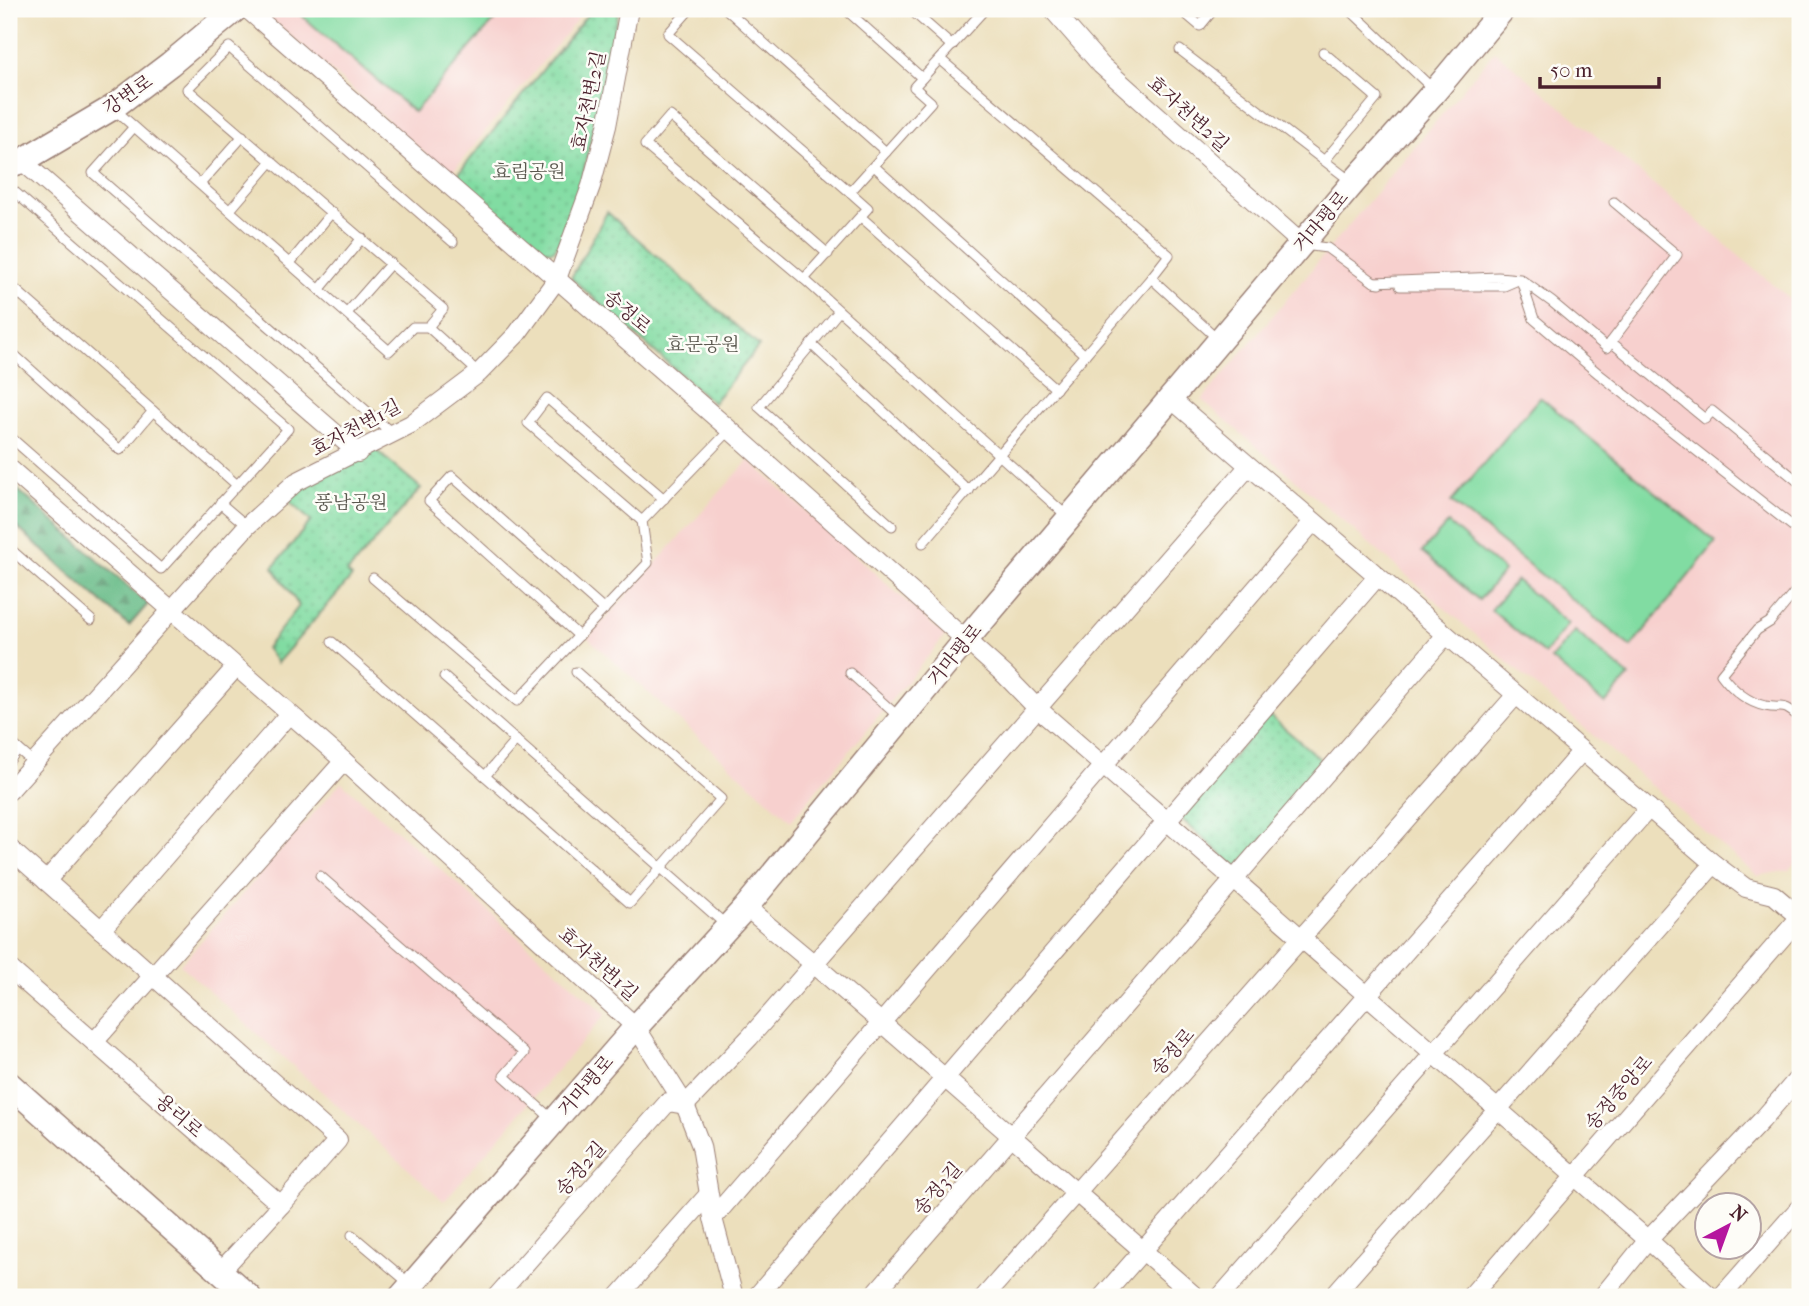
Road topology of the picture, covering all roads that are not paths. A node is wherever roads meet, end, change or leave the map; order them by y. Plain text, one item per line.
1 (236, 9) edge
2 (247, 9) edge
3 (629, 9) edge
4 (690, 9) edge
5 (726, 9) edge
6 (845, 9) edge
7 (910, 9) edge
8 (985, 9) edge
9 (1052, 9) edge
10 (1181, 9) edge
11 (1214, 9) edge
12 (1349, 9) edge
13 (1503, 9) edge
14 (951, 46) junction
15 (1181, 50) dead end
16 (1323, 52) dead end
17 (940, 59) junction
18 (922, 78) junction
19 (1435, 91) junction
20 (112, 108) junction
21 (134, 127) junction
22 (243, 136) junction
23 (886, 152) junction
24 (1325, 160) junction
25 (272, 161) junction
26 (15, 163) edge
27 (874, 166) junction
28 (1353, 183) junction
29 (200, 184) junction
30 (9, 187) edge
31 (850, 192) junction
32 (1614, 202) dead end
33 (230, 211) junction
34 (332, 212) junction
35 (861, 217) junction
36 (362, 238) junction
37 (453, 242) dead end
38 (1302, 244) junction
39 (828, 254) junction
40 (290, 263) junction
41 (391, 263) junction
42 (1152, 278) junction
43 (557, 279) junction
44 (804, 279) junction
45 (1520, 279) junction
46 (9, 284) edge
47 (320, 289) junction
48 (19, 293) junction
49 (9, 305) edge
50 (839, 311) junction
51 (347, 313) junction
52 (428, 327) junction
53 (1220, 341) junction
54 (1611, 342) junction
55 (811, 344) junction
56 (9, 350) edge
57 (1085, 355) junction
58 (479, 373) junction
59 (1056, 389) junction
60 (1171, 398) junction
61 (153, 411) junction
62 (730, 430) junction
63 (393, 434) junction
64 (9, 436) edge
65 (358, 453) junction
66 (1001, 455) junction
67 (1248, 467) junction
68 (9, 468) edge
69 (1800, 482) edge
70 (237, 485) junction
71 (969, 491) junction
72 (664, 499) junction
73 (220, 503) junction
74 (1070, 518) junction
75 (642, 521) junction
76 (1313, 522) junction
77 (247, 526) junction
78 (892, 526) dead end
79 (1800, 532) edge
80 (923, 543) dead end
81 (9, 548) edge
82 (1377, 577) junction
83 (373, 578) dead end
84 (1800, 586) edge
85 (604, 610) junction
86 (171, 611) junction
87 (92, 620) dead end
88 (1446, 635) junction
89 (579, 636) junction
90 (965, 641) junction
91 (332, 642) dead end
92 (236, 667) junction
93 (576, 672) dead end
94 (850, 673) dead end
95 (444, 677) dead end
96 (1516, 695) junction
97 (1037, 708) junction
98 (289, 714) junction
99 (1800, 718) edge
100 (902, 720) junction
101 (516, 740) junction
102 (9, 741) edge
103 (18, 749) junction
104 (1582, 751) junction
105 (9, 761) edge
106 (344, 761) junction
107 (34, 763) junction
108 (1103, 766) junction
109 (485, 776) junction
110 (9, 791) edge
111 (1649, 808) junction
112 (1167, 821) junction
113 (9, 848) edge
114 (1714, 864) junction
115 (661, 867) junction
116 (320, 876) dead end
117 (1234, 880) junction
118 (46, 881) junction
119 (746, 907) junction
120 (1800, 917) edge
121 (728, 926) junction
122 (101, 930) junction
123 (1301, 939) junction
124 (814, 964) junction
125 (9, 968) edge
126 (153, 976) junction
127 (1367, 996) junction
128 (881, 1022) junction
129 (636, 1027) junction
130 (94, 1042) junction
131 (1433, 1054) junction
132 (1800, 1076) edge
133 (945, 1078) junction
134 (9, 1084) edge
135 (685, 1105) junction
136 (1497, 1110) junction
137 (555, 1121) junction
138 (1012, 1136) junction
139 (1574, 1177) junction
140 (1076, 1193) junction
141 (708, 1195) junction
142 (281, 1205) junction
143 (1800, 1207) edge
144 (713, 1218) junction
145 (352, 1235) dead end
146 (1648, 1240) junction
147 (1142, 1251) junction
148 (220, 1272) junction
149 (407, 1291) edge
150 (249, 1297) edge
151 (496, 1297) edge
152 (618, 1297) edge
153 (733, 1297) edge
154 (756, 1297) edge
155 (872, 1297) edge
156 (984, 1297) edge
157 (1102, 1297) edge
158 (1196, 1297) edge
159 (1220, 1297) edge
160 (1332, 1297) edge
161 (1470, 1297) edge
162 (1602, 1297) edge
163 (1711, 1297) edge
164 (1721, 1297) edge

1 - 20 street, 강변로
2 - 43 street, 송정로
3 - 43 street, 효자천변2길
4 - 31 lane
5 - 23 lane
6 - 18 lane
7 - 14 lane
8 - 14 lane
9 - 38 street, 효자천변2길
10 - 11 lane
12 - 19 lane
13 - 19 street, 거마평로
14 - 17 lane
15 - 24 lane
16 - 24 lane
17 - 18 lane
17 - 42 lane
18 - 23 lane
19 - 28 street, 거마평로
20 - 21 lane
20 - 26 street, 강변로
21 - 29 lane
21 - 63 lane
22 - 25 lane
22 - 29 lane
22 - 37 lane
23 - 27 lane
24 - 28 lane
25 - 33 lane
25 - 34 lane
26 - 65 street
27 - 31 lane
27 - 57 lane
28 - 38 street, 거마평로
29 - 33 lane
30 - 70 lane
31 - 35 lane
32 - 54 lane
33 - 40 lane
34 - 36 lane
34 - 40 lane
35 - 39 lane
35 - 59 lane
36 - 41 lane
36 - 47 lane
38 - 45 lane
38 - 53 street, 거마평로
39 - 44 lane
39 - 44 lane
40 - 47 lane
41 - 51 lane
41 - 52 lane
42 - 53 lane
42 - 57 lane
43 - 58 street, 효자천변1길
43 - 62 street, 송정로
44 - 50 lane
45 - 54 lane
45 - 79 lane
46 - 48 lane
47 - 51 lane
48 - 49 lane
48 - 61 lane
50 - 55 lane
50 - 66 lane
51 - 52 lane
52 - 58 lane
53 - 60 street, 거마평로
54 - 69 lane
55 - 71 lane
55 - 78 lane
56 - 61 lane
57 - 59 lane
58 - 63 street, 효자천변1길
59 - 66 lane
60 - 67 street
60 - 74 street, 거마평로
61 - 70 lane
62 - 72 lane
62 - 90 street, 송정로
63 - 65 street, 효자천변1길
64 - 73 lane
65 - 77 street, 효자천변1길
66 - 71 lane
66 - 74 lane
67 - 76 street
67 - 97 street
68 - 86 street, 효자천변1길
70 - 73 lane
71 - 80 lane
72 - 75 lane
72 - 75 lane
73 - 77 lane
74 - 90 street, 거마평로
75 - 85 lane
76 - 82 street
76 - 108 street
77 - 86 street, 효자천변1길
81 - 87 lane
82 - 88 street
82 - 112 street
83 - 89 lane
84 - 99 lane
85 - 89 lane
85 - 89 lane
86 - 92 street, 효자천변1길
86 - 107 street, 효자천변1길
88 - 96 street
88 - 117 street
90 - 97 street, 송정로
90 - 100 street, 거마평로
91 - 109 lane
92 - 98 street, 효자천변1길
92 - 118 street
93 - 115 lane
94 - 100 lane
95 - 101 lane
96 - 104 street
96 - 123 street, 송정로
97 - 108 street, 송정로
97 - 124 street
98 - 106 street, 효자천변1길
98 - 122 street
100 - 119 street, 거마평로
101 - 109 lane
101 - 115 lane
102 - 103 lane
103 - 105 lane
103 - 107 lane
104 - 111 street
104 - 127 street
106 - 126 street
106 - 129 street, 효자천변1길
107 - 110 street, 효자천변1길
108 - 112 street, 송정로
108 - 128 street
109 - 115 lane
111 - 114 street
111 - 131 street
112 - 117 street, 송정로
112 - 133 street
113 - 118 street
114 - 120 street
114 - 136 street
115 - 121 lane
116 - 137 lane
117 - 123 street, 송정로
117 - 138 street
118 - 122 street
119 - 121 street, 거마평로
119 - 124 street
120 - 139 street, 송정중앙로
121 - 129 street, 거마평로
122 - 126 street
123 - 127 street, 송정로
123 - 140 street, 송정로
124 - 128 street
124 - 135 street, 송정2길
125 - 130 street, 용리로
126 - 130 street
126 - 142 street
127 - 131 street, 송정로
127 - 147 street
128 - 133 street
128 - 144 street
129 - 135 street
129 - 137 street, 거마평로
130 - 142 street, 용리로
131 - 136 street, 송정로
131 - 159 street
132 - 146 street
133 - 138 street
133 - 154 street
134 - 148 street
135 - 141 street
135 - 151 street, 송정2길
136 - 139 street, 송정로
136 - 160 street
137 - 149 street, 거마평로
138 - 140 street
138 - 155 street, 송정3길
139 - 146 street, 송정로
139 - 161 street, 송정중앙로
140 - 147 street
140 - 156 street
141 - 144 street
141 - 152 street
142 - 148 street
143 - 164 street
144 - 153 street
145 - 149 lane
146 - 162 street
146 - 163 street, 송정로
147 - 157 street
147 - 158 street
148 - 150 street

